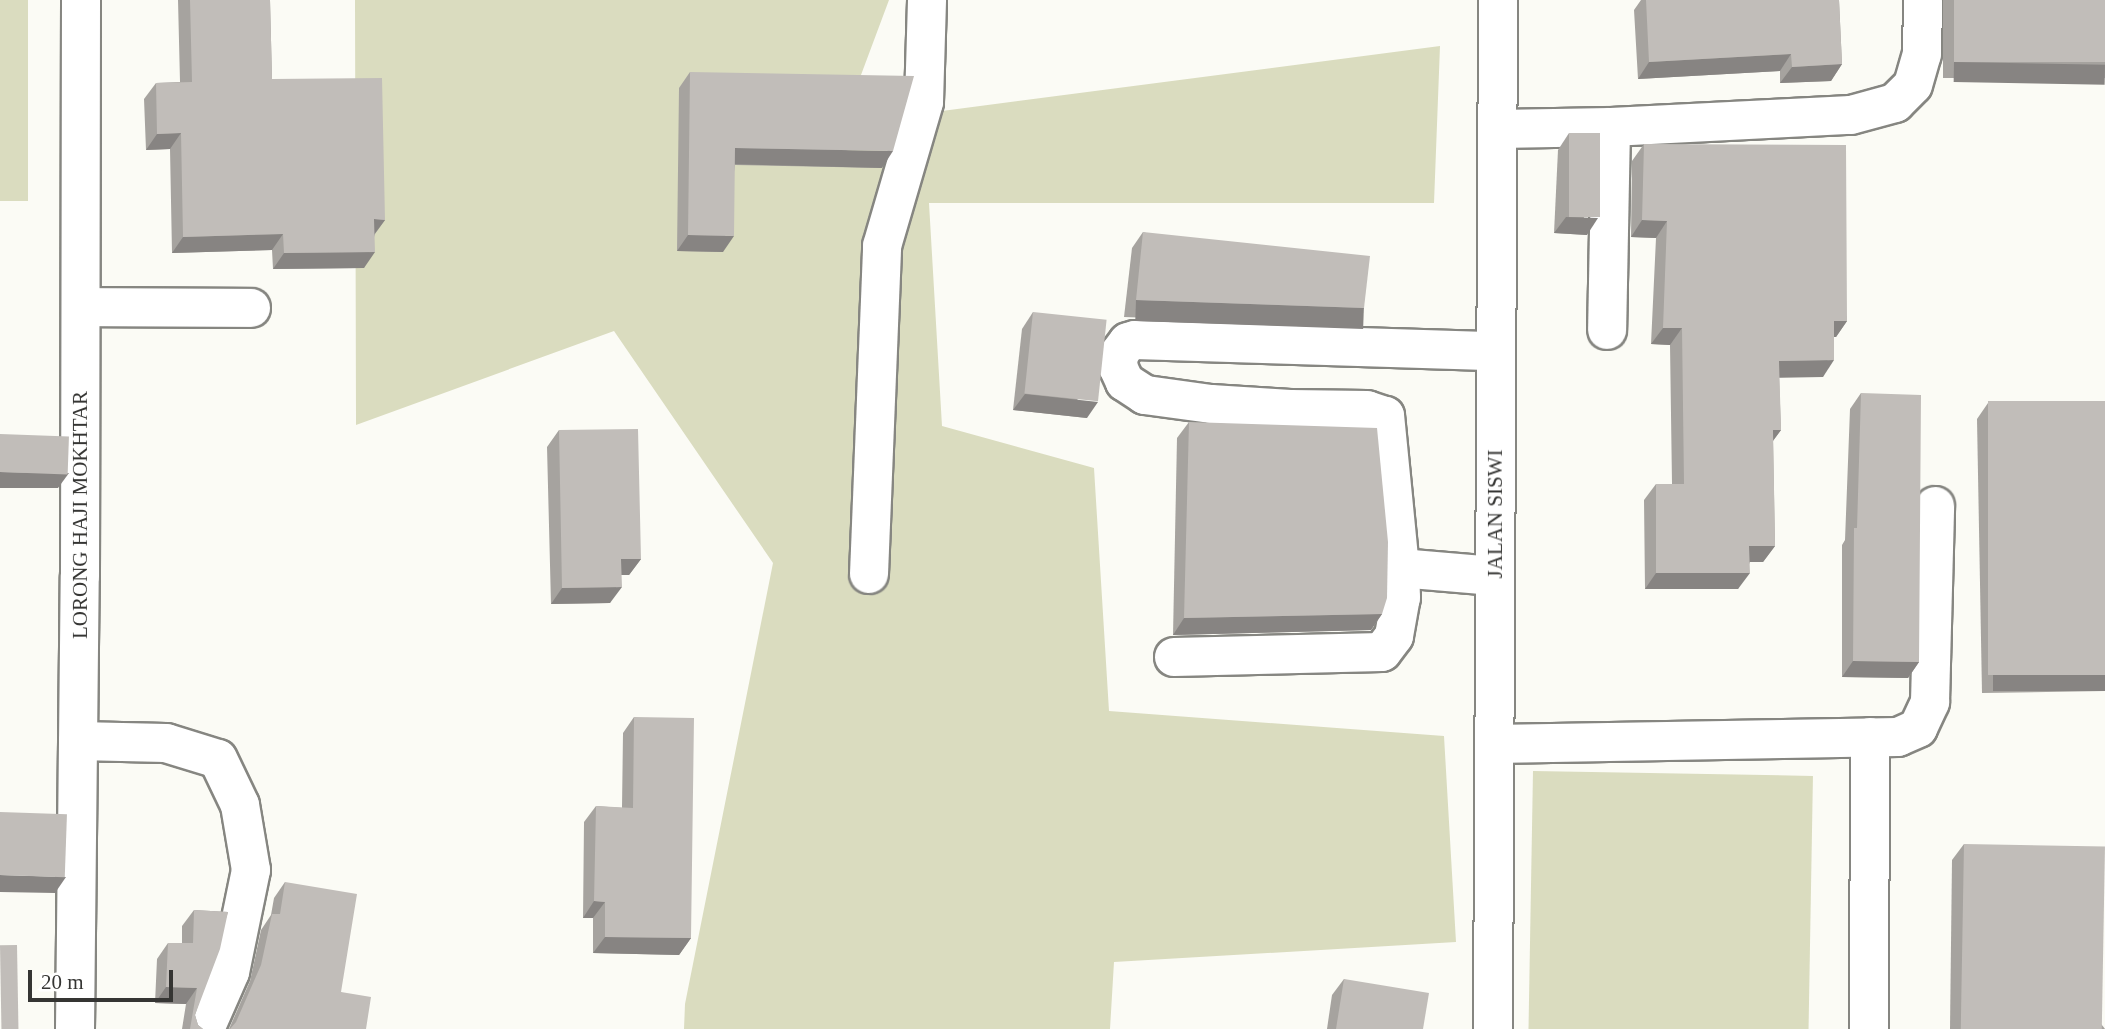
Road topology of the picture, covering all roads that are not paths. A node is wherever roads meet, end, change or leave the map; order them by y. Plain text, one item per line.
1 (81, 0) edge
2 (927, 0) edge
3 (1498, 0) edge
4 (1923, 0) edge
5 (1611, 127) junction
6 (1498, 129) junction
7 (81, 307) junction
8 (251, 308) dead end
9 (1607, 330) dead end
10 (1495, 351) junction
11 (1935, 506) dead end
12 (1400, 568) junction
13 (869, 573) dead end
14 (1494, 576) junction
15 (1174, 657) dead end
16 (1870, 737) junction
17 (78, 741) junction
18 (1494, 744) junction
19 (75, 1029) edge
20 (205, 1029) edge
21 (1493, 1029) edge
22 (1869, 1029) edge

1 - 7 street, LORONG HAJI MOKHTAR
2 - 13 street
3 - 6 street, JALAN SISWI
4 - 5 street
5 - 6 street
5 - 9 street
6 - 10 street, JALAN SISWI
7 - 8 street
7 - 17 street, LORONG HAJI MOKHTAR
10 - 12 street
10 - 14 street, JALAN SISWI
11 - 16 street
12 - 14 street
12 - 15 street
14 - 18 street, JALAN SISWI
16 - 18 street
16 - 22 street
17 - 19 street, LORONG HAJI MOKHTAR
17 - 20 street
18 - 21 street, JALAN SISWI

